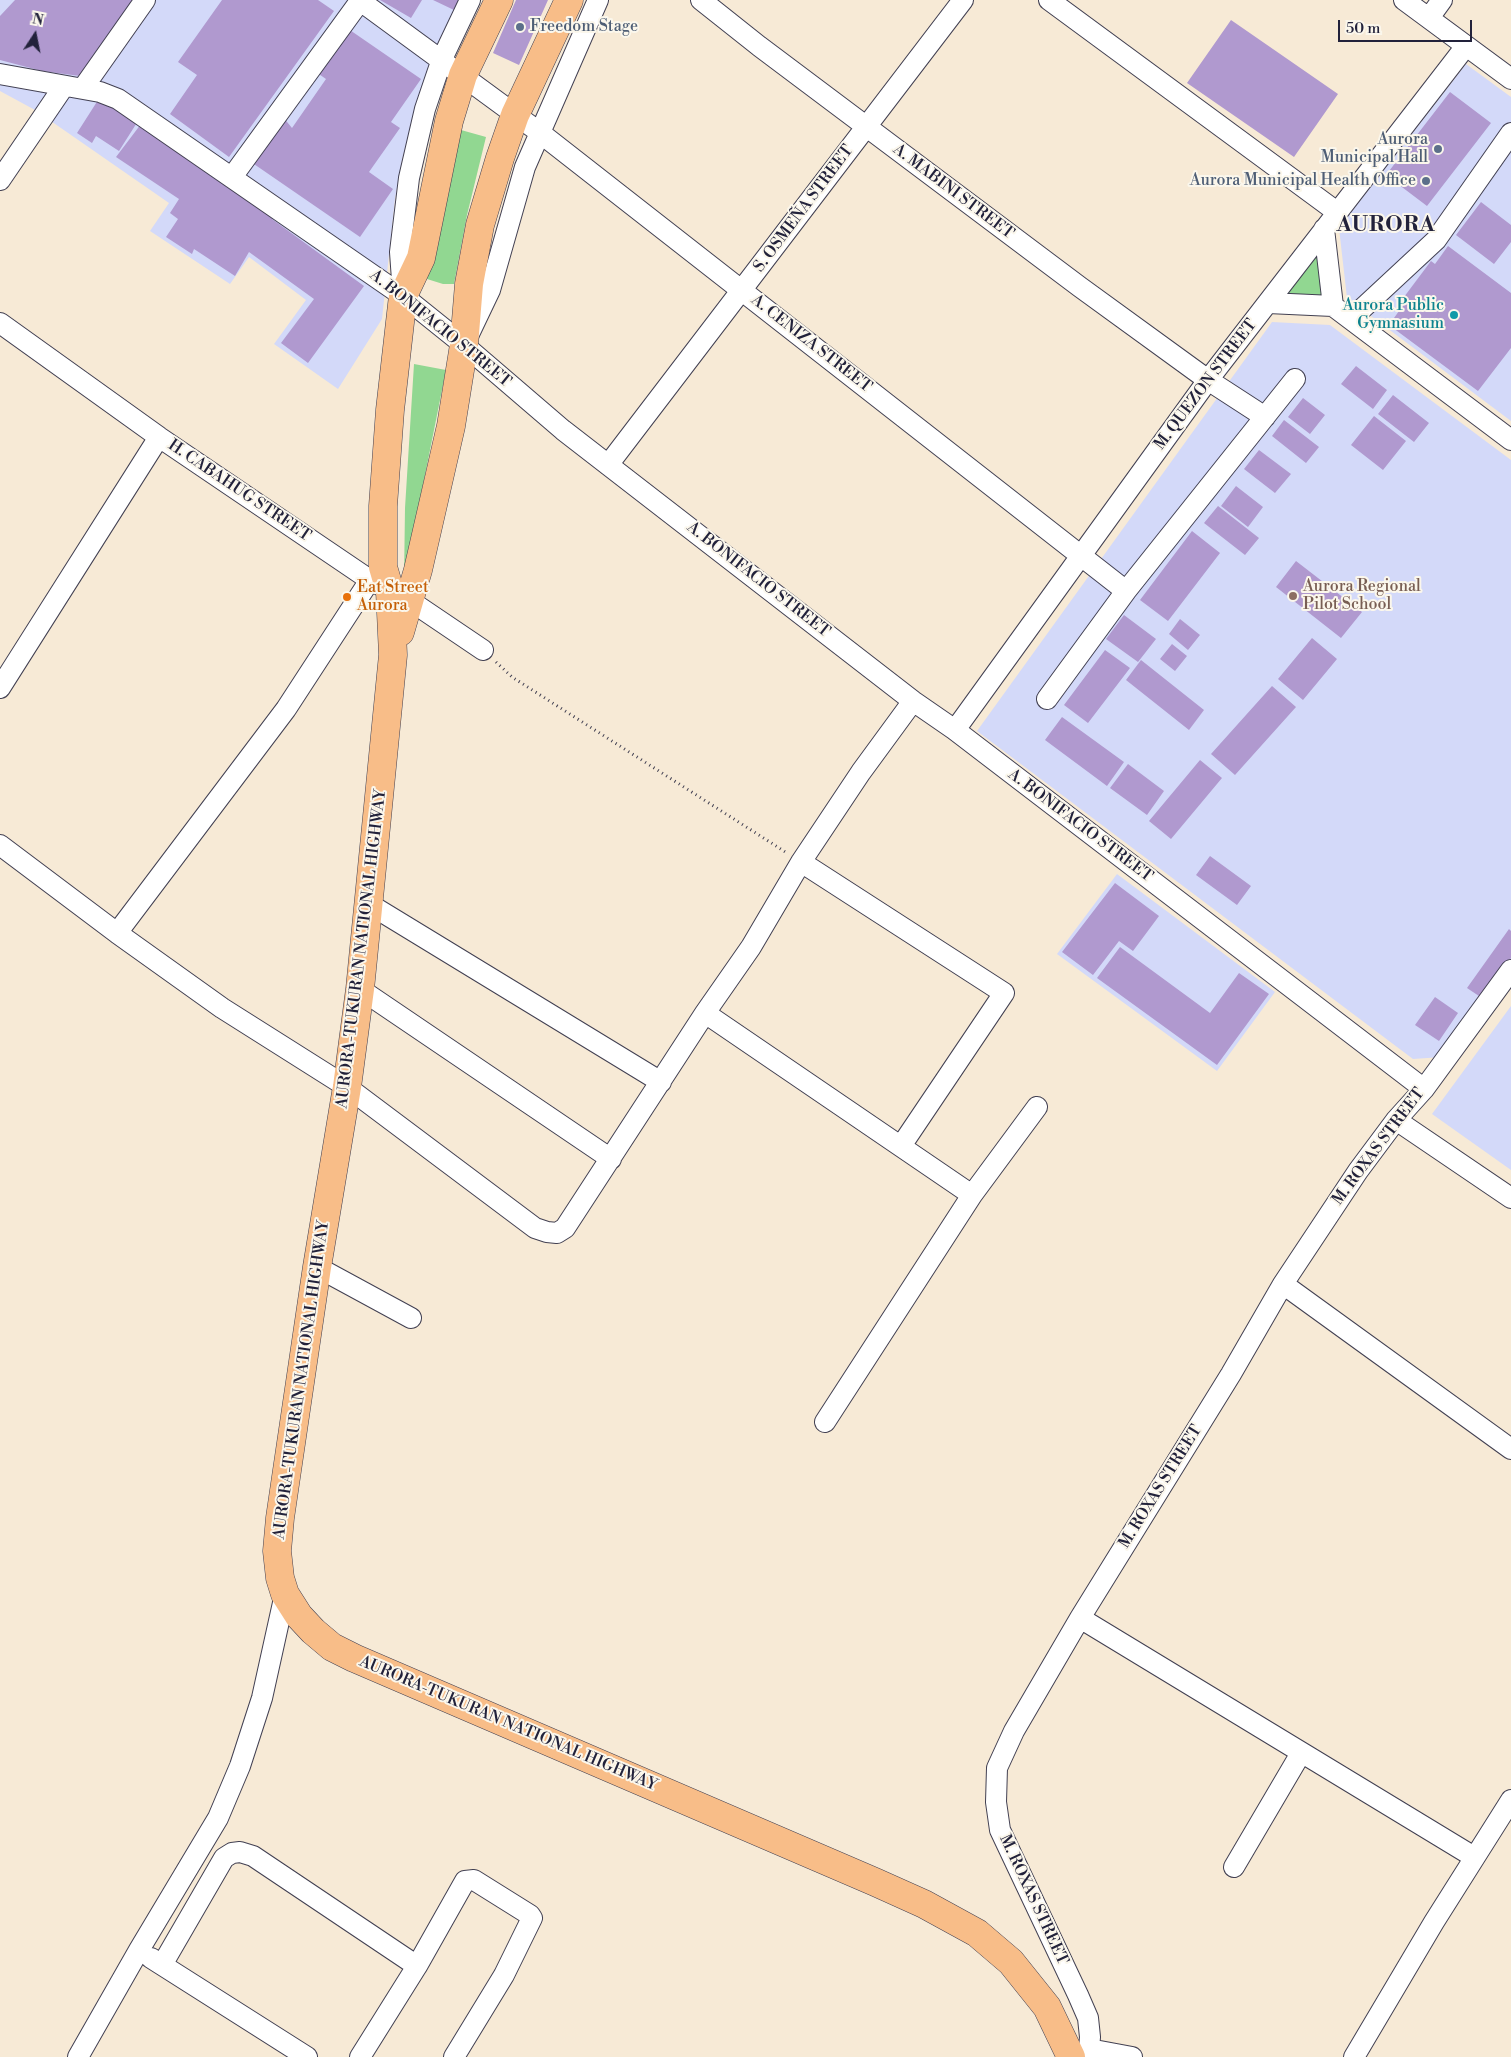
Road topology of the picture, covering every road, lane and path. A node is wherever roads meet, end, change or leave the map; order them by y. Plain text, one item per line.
1 (145, 0) edge
2 (359, 0) edge
3 (470, 0) edge
4 (499, 0) edge
5 (569, 0) edge
6 (598, 0) edge
7 (701, 0) edge
8 (963, 0) edge
9 (1049, 0) edge
10 (1404, 0) edge
11 (1442, 0) edge
12 (1428, 18) junction
13 (1466, 46) junction
14 (452, 67) junction
15 (0, 74) edge
16 (1511, 79) edge
17 (74, 87) junction
18 (516, 115) junction
19 (867, 127) junction
20 (539, 132) junction
21 (1511, 133) edge
22 (232, 177) junction
23 (0, 180) edge
24 (1337, 212) junction
25 (1324, 229) junction
26 (742, 290) junction
27 (403, 296) junction
28 (1268, 303) junction
29 (1333, 306) junction
30 (1352, 319) junction
31 (0, 323) edge
32 (464, 345) junction
33 (1295, 379) dead end
34 (1208, 380) junction
35 (1266, 417) junction
36 (159, 436) junction
37 (1511, 440) edge
38 (608, 465) junction
39 (1082, 556) junction
40 (390, 590) junction
41 (1126, 591) junction
42 (483, 650) joint
43 (0, 688) edge
44 (1047, 699) dead end
45 (913, 701) junction
46 (955, 730) junction
47 (0, 845) edge
48 (801, 862) junction
49 (369, 904) junction
50 (118, 933) junction
51 (1511, 970) edge
52 (360, 989) junction
53 (705, 1013) junction
54 (661, 1082) junction
55 (347, 1087) junction
56 (1424, 1088) junction
57 (1037, 1107) dead end
58 (1396, 1120) junction
59 (901, 1146) junction
60 (611, 1159) junction
61 (972, 1195) junction
62 (1511, 1198) edge
63 (317, 1267) junction
64 (1283, 1284) junction
65 (411, 1318) dead end
66 (825, 1422) dead end
67 (1511, 1449) edge
68 (285, 1594) junction
69 (1080, 1618) junction
70 (1301, 1753) junction
71 (1511, 1800) edge
72 (1474, 1856) junction
73 (1234, 1867) dead end
74 (139, 1950) junction
75 (162, 1965) junction
76 (417, 1966) junction
77 (1081, 2054) edge
78 (78, 2057) edge
79 (307, 2057) edge
80 (360, 2057) edge
81 (454, 2057) edge
82 (1132, 2057) edge
83 (1354, 2057) edge

1 - 17 street
2 - 14 street, A. CENIZA STREET
2 - 22 street
3 - 14 street, AURORA-TUKURAN NATIONAL HIGHWAY
4 - 14 highway, AURORA-TUKURAN NATIONAL HIGHWAY
5 - 18 highway, AURORA-TUKURAN NATIONAL HIGHWAY
6 - 20 street, AURORA-TUKURAN NATIONAL HIGHWAY
7 - 19 street, A. MABINI STREET
8 - 19 street, S. OSMEÑA STREET
9 - 24 street
10 - 12 street
11 - 12 street
12 - 13 street
13 - 16 street
13 - 24 street, M. QUEZON STREET
14 - 18 street, A. CENIZA STREET
14 - 27 highway, AURORA-TUKURAN NATIONAL HIGHWAY
15 - 17 street, A. BONIFACIO STREET
17 - 22 street, A. BONIFACIO STREET
17 - 23 street
18 - 20 street, A. CENIZA STREET
18 - 32 highway, AURORA-TUKURAN NATIONAL HIGHWAY
19 - 26 street, S. OSMEÑA STREET
19 - 34 street, A. MABINI STREET
20 - 26 street, A. CENIZA STREET
20 - 32 street, AURORA-TUKURAN NATIONAL HIGHWAY
21 - 30 street
22 - 27 street, A. BONIFACIO STREET
24 - 25 street, M. QUEZON STREET
25 - 28 street, M. QUEZON STREET
25 - 29 street
26 - 38 street, S. OSMEÑA STREET
26 - 39 street, A. CENIZA STREET
27 - 32 street, A. BONIFACIO STREET
27 - 40 highway, AURORA-TUKURAN NATIONAL HIGHWAY
28 - 29 street
28 - 34 street, M. QUEZON STREET
29 - 30 street
30 - 37 street
31 - 36 street, H. CABAHUG STREET
32 - 38 street, A. BONIFACIO STREET
32 - 40 highway, AURORA-TUKURAN NATIONAL HIGHWAY
33 - 35 street
34 - 35 street, A. MABINI STREET
34 - 39 street, M. QUEZON STREET
35 - 41 street
36 - 40 street, H. CABAHUG STREET
36 - 43 street
38 - 45 street, A. BONIFACIO STREET
39 - 41 street, A. CENIZA STREET
39 - 46 street, M. QUEZON STREET
40 - 42 street, H. CABAHUG STREET
40 - 49 highway, AURORA-TUKURAN NATIONAL HIGHWAY
40 - 50 street
41 - 44 street
42 - 48 path
45 - 46 street, A. BONIFACIO STREET
45 - 48 street
46 - 56 street, A. BONIFACIO STREET
47 - 50 street
48 - 53 street
48 - 59 street
49 - 52 highway, AURORA-TUKURAN NATIONAL HIGHWAY
49 - 54 street
50 - 55 street
51 - 56 street, M. ROXAS STREET
52 - 55 highway, AURORA-TUKURAN NATIONAL HIGHWAY
52 - 60 street
53 - 54 street
53 - 59 street
54 - 60 street
55 - 60 street
55 - 63 highway, AURORA-TUKURAN NATIONAL HIGHWAY
56 - 58 street, M. ROXAS STREET
57 - 61 street
58 - 62 street
58 - 64 street, M. ROXAS STREET
59 - 61 street
61 - 66 street
63 - 65 street
63 - 68 highway, AURORA-TUKURAN NATIONAL HIGHWAY
64 - 67 street
64 - 69 street, M. ROXAS STREET
68 - 74 street
68 - 77 highway, AURORA-TUKURAN NATIONAL HIGHWAY
69 - 70 street
69 - 77 street, M. ROXAS STREET
70 - 72 street
70 - 73 street
71 - 72 street
72 - 83 street
74 - 75 street
74 - 78 street
75 - 76 street
75 - 79 street
76 - 80 street
76 - 81 street
77 - 82 street

